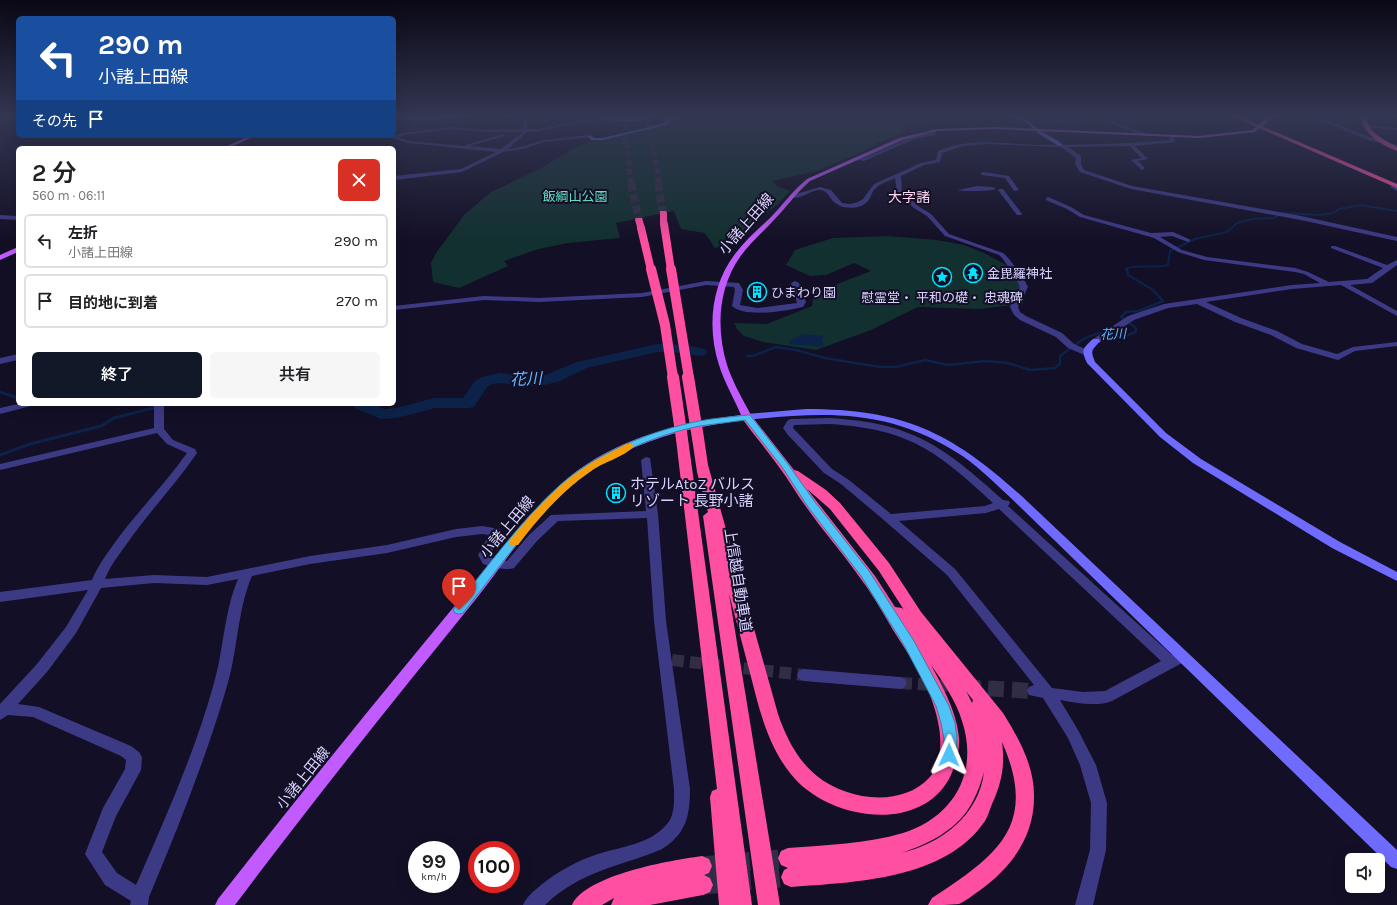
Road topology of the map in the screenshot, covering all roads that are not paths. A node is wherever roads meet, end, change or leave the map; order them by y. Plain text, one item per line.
1 (489, 157) edge
2 (857, 157) edge
3 (869, 157) edge
4 (939, 157) edge
5 (1079, 157) edge
6 (1143, 157) edge
7 (1329, 157) edge
8 (862, 160) dead end
9 (1142, 168) dead end
10 (983, 174) dead end
11 (898, 176) junction
12 (396, 178) edge
13 (1397, 187) edge
14 (993, 189) dead end
15 (961, 190) dead end
16 (1002, 190) dead end
17 (1016, 190) dead end
18 (792, 196) junction
19 (1048, 199) dead end
20 (663, 213) tunnel mouth
21 (1019, 214) dead end
22 (0, 217) edge
23 (16, 218) edge
24 (640, 224) tunnel mouth
25 (1151, 235) junction
26 (1397, 239) edge
27 (1188, 240) dead end
28 (1333, 247) dead end
29 (16, 249) edge
30 (0, 258) edge
31 (1394, 264) edge
32 (723, 283) junction
33 (795, 283) dead end
34 (1342, 283) junction
35 (1328, 284) junction
36 (1197, 301) junction
37 (396, 308) edge
38 (1397, 314) edge
39 (1397, 344) edge
40 (1087, 353) junction
41 (16, 357) edge
42 (0, 361) edge
43 (20, 406) edge
44 (160, 406) edge
45 (0, 411) edge
46 (747, 417) junction
47 (159, 430) junction
48 (690, 439) junction
49 (646, 460) dead end
50 (702, 465) junction
51 (785, 466) junction
52 (0, 467) edge
53 (1003, 504) junction
54 (652, 514) junction
55 (889, 518) junction
56 (497, 564) junction
57 (247, 573) junction
58 (865, 574) junction
59 (1397, 577) edge
60 (97, 584) junction
61 (0, 597) edge
62 (706, 626) junction
63 (1184, 655) junction
64 (1171, 662) junction
65 (960, 669) junction
66 (804, 675) tunnel mouth
67 (900, 683) tunnel mouth
68 (1040, 691) junction
69 (2, 712) edge
70 (788, 858) tunnel mouth
71 (1397, 860) edge
72 (791, 877) tunnel mouth
73 (139, 901) edge
74 (224, 905) edge
75 (532, 905) edge
76 (583, 905) edge
77 (622, 905) edge
78 (730, 905) edge
79 (741, 905) edge
80 (769, 905) edge
81 (939, 905) edge
82 (1084, 905) edge

1 - 12 street
2 - 18 main road, 小諸上田線
3 - 8 street
4 - 11 street
5 - 26 street
6 - 9 street
7 - 13 highway
10 - 17 street
11 - 18 street
11 - 40 street
14 - 15 street
16 - 21 street
18 - 32 main road, 小諸上田線
19 - 25 street
20 - 48 highway, 上信越自動車道, bridge
22 - 23 street
24 - 48 highway, 上信越自動車道, bridge
25 - 27 street
25 - 35 street
28 - 31 street
29 - 30 main road
31 - 34 street
32 - 33 street
32 - 37 street
32 - 46 main road, 小諸上田線
34 - 35 street
34 - 38 street
35 - 36 street
36 - 39 street
36 - 40 street
40 - 59 street
41 - 42 street
43 - 45 street
44 - 47 street
46 - 51 highway
46 - 56 main road, 小諸上田線
46 - 63 street
47 - 52 street
47 - 60 street
48 - 50 highway, 上信越自動車道
48 - 62 highway, 上信越自動車道
49 - 54 street
50 - 58 highway
50 - 80 highway, 上信越自動車道
51 - 58 highway
51 - 65 highway
53 - 55 street
53 - 55 street
53 - 64 street
54 - 56 street
54 - 75 street
55 - 68 street
56 - 57 street
56 - 74 main road, 小諸上田線
57 - 60 street
57 - 73 street
58 - 70 highway
60 - 61 street
60 - 69 street
62 - 78 highway
62 - 79 highway, 上信越自動車道
63 - 64 street
63 - 71 street
64 - 68 street
65 - 72 highway
65 - 81 highway
66 - 67 street
68 - 82 street
69 - 73 street
76 - 77 highway

